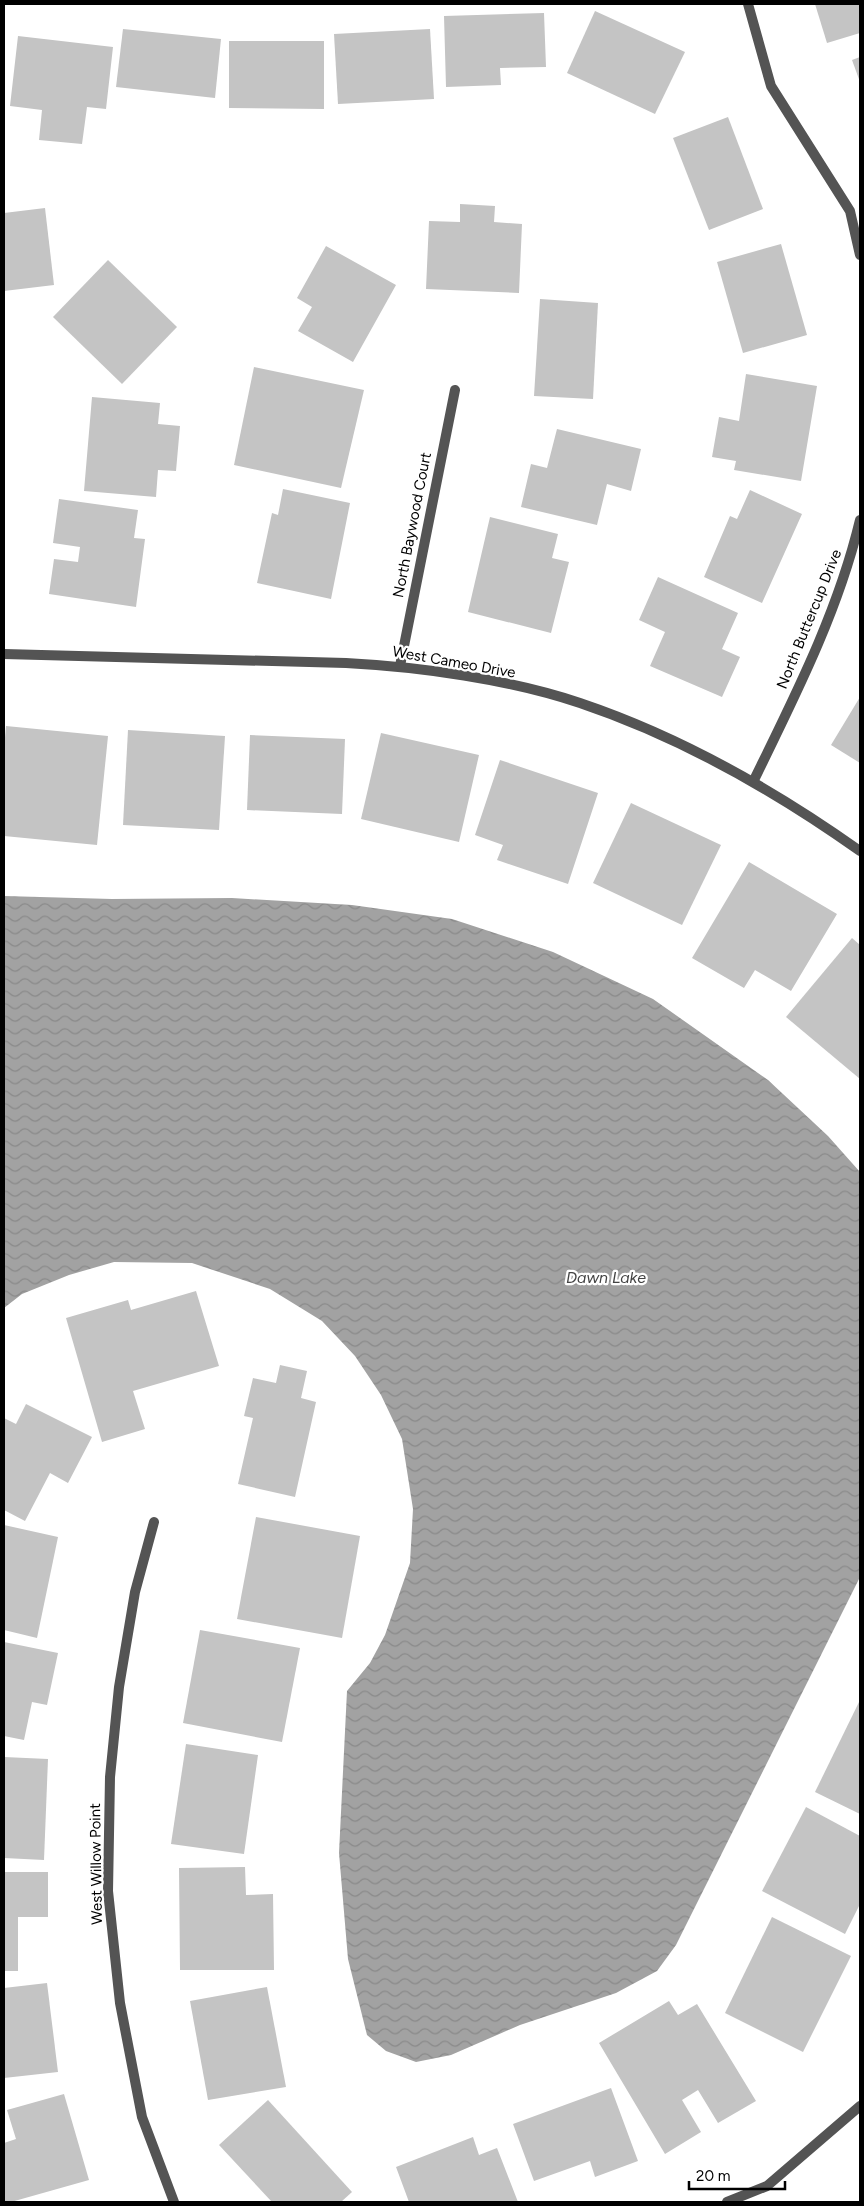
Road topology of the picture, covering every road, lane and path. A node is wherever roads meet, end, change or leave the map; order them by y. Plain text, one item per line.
1 (748, 4) edge
2 (860, 255) edge
3 (455, 390) dead end
4 (860, 520) edge
5 (4, 654) edge
6 (400, 666) junction
7 (754, 780) junction
8 (860, 851) edge
9 (154, 1522) dead end
10 (860, 2106) edge
11 (174, 2202) edge
12 (727, 2202) edge

1 - 2 street
3 - 6 street, North Baywood Court
4 - 7 street, North Buttercup Drive
5 - 6 street, West Cameo Drive
6 - 7 street, West Cameo Drive
7 - 8 street, West Cameo Drive
9 - 11 street, West Willow Point
10 - 12 street

